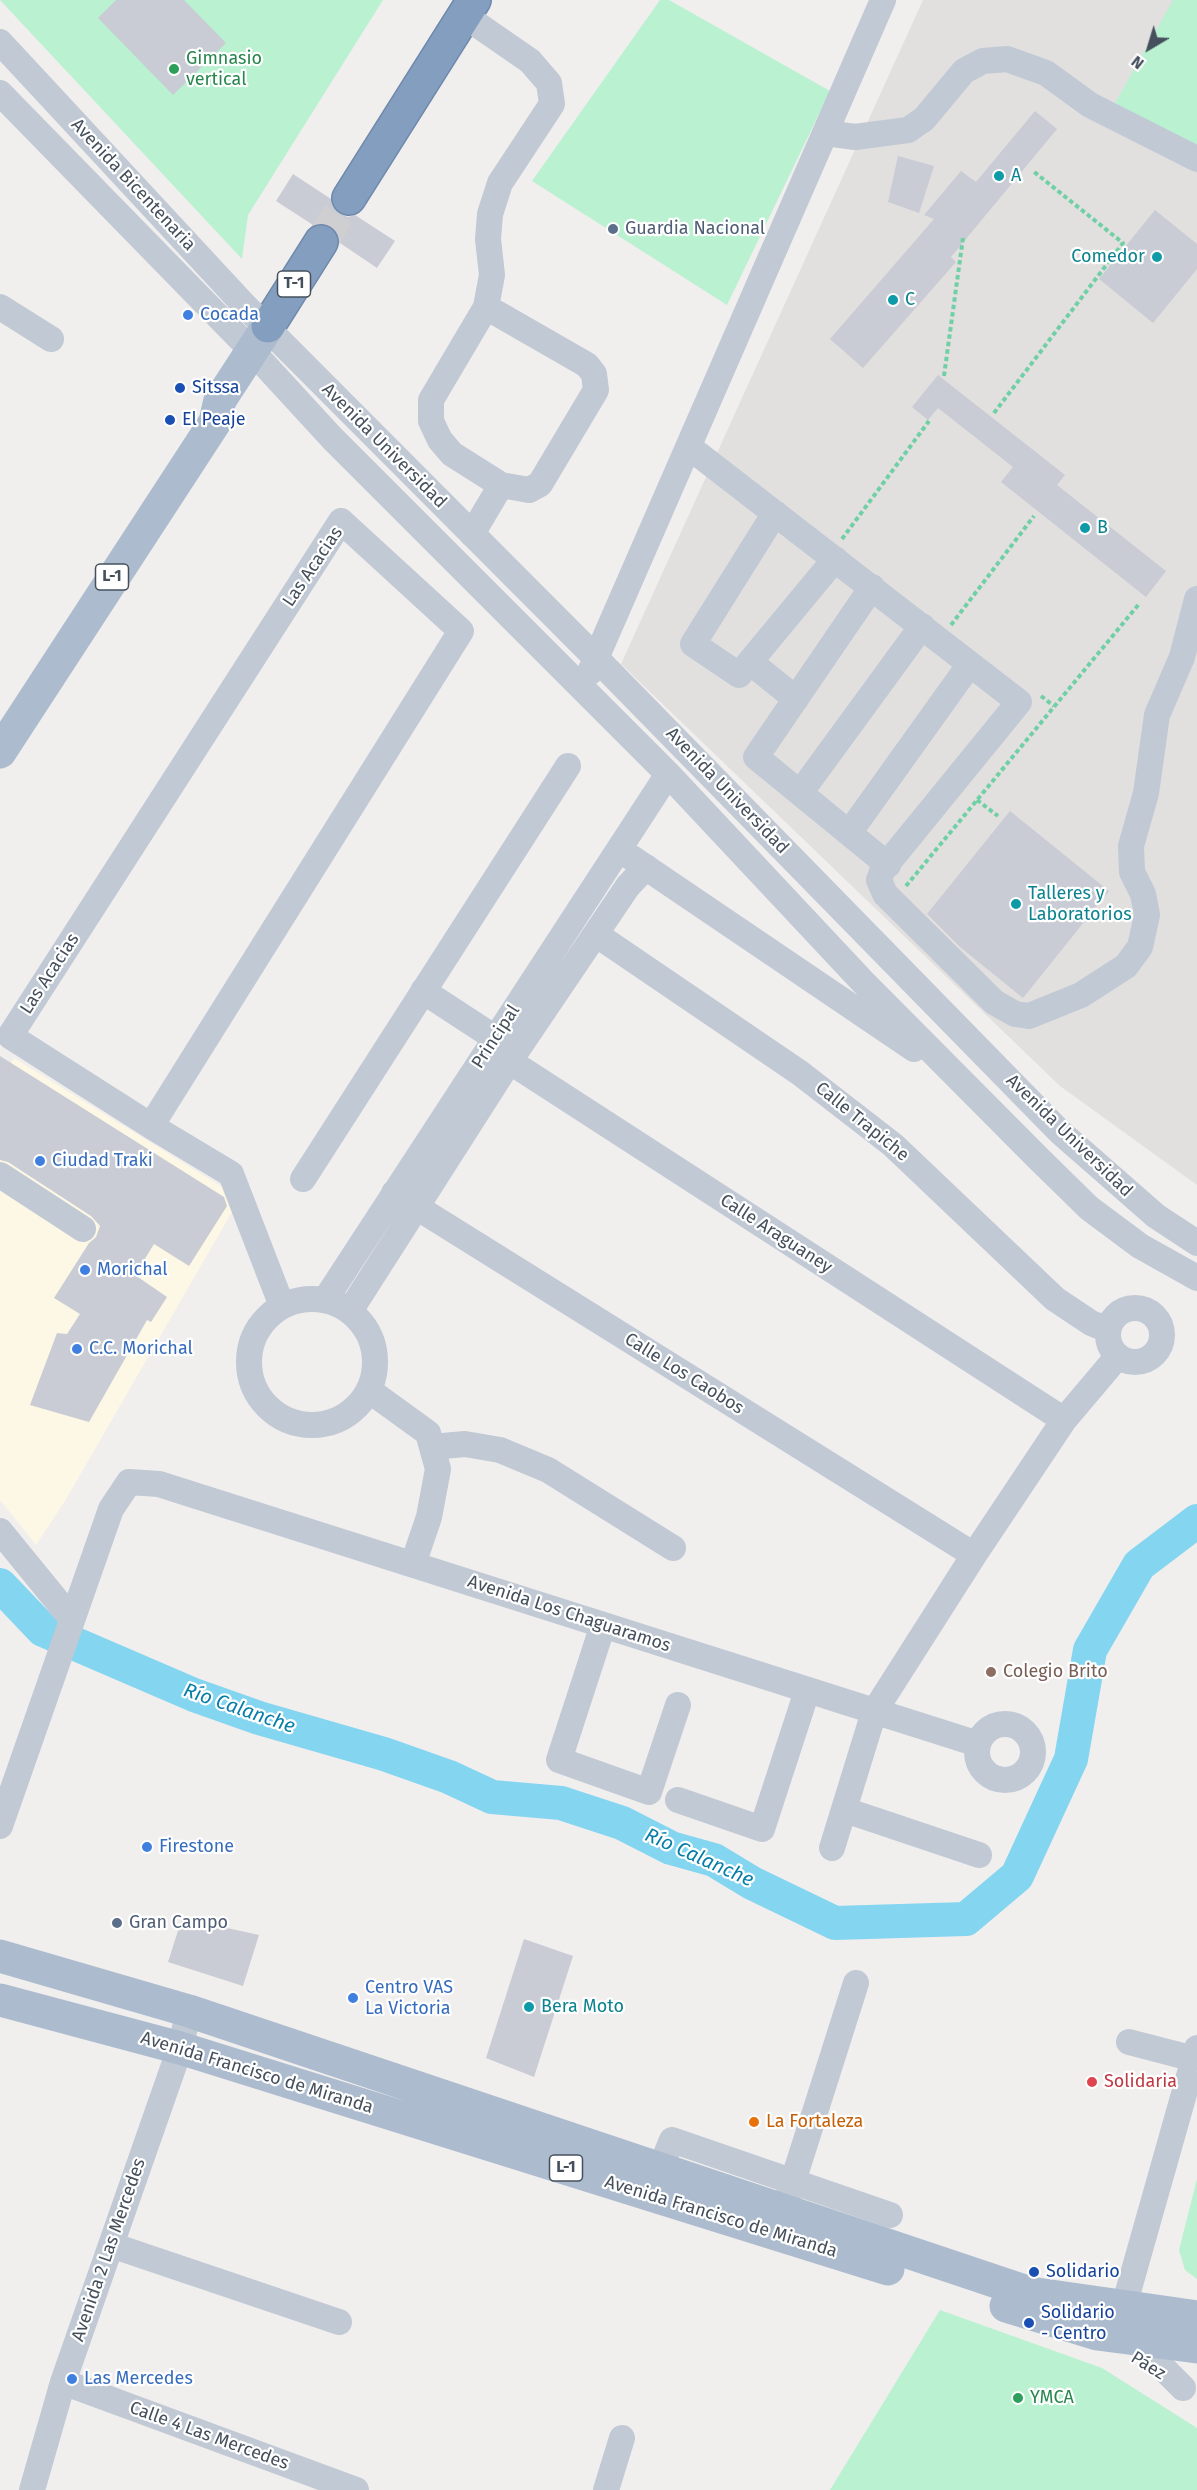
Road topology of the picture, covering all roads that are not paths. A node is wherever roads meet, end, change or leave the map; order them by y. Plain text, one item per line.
1 (883, 0) edge
2 (472, 5) edge
3 (0, 42) edge
4 (0, 93) edge
5 (826, 133) junction
6 (1197, 159) edge
7 (349, 198) tunnel mouth
8 (321, 242) tunnel mouth
9 (0, 307) edge
10 (486, 307) junction
11 (51, 339) dead end
12 (260, 339) junction
13 (220, 400) junction
14 (689, 447) junction
15 (501, 485) junction
16 (775, 513) junction
17 (472, 534) junction
18 (837, 551) junction
19 (872, 587) junction
20 (1197, 599) edge
21 (922, 626) junction
22 (597, 658) junction
23 (750, 662) junction
24 (970, 664) junction
25 (582, 688) junction
26 (796, 699) junction
27 (0, 718) edge
28 (0, 752) edge
29 (568, 766) dead end
30 (668, 774) junction
31 (800, 793) junction
32 (849, 833) junction
33 (618, 850) junction
34 (888, 865) junction
35 (646, 867) junction
36 (597, 935) junction
37 (423, 991) junction
38 (498, 1049) junction
39 (964, 1083) junction
40 (151, 1126) junction
41 (0, 1175) edge
42 (303, 1179) dead end
43 (404, 1199) junction
44 (84, 1229) dead end
45 (1197, 1243) edge
46 (1197, 1278) edge
47 (325, 1300) junction
48 (282, 1306) junction
49 (350, 1311) junction
50 (1108, 1330) junction
51 (1118, 1356) junction
52 (370, 1391) junction
53 (1065, 1420) junction
54 (432, 1447) junction
55 (0, 1531) edge
56 (673, 1548) dead end
57 (974, 1555) junction
58 (413, 1564) junction
59 (603, 1624) junction
60 (69, 1625) junction
61 (807, 1691) junction
62 (678, 1705) dead end
63 (874, 1712) junction
64 (978, 1744) dead end
65 (678, 1800) dead end
66 (845, 1810) junction
67 (0, 1826) edge
68 (832, 1848) dead end
69 (979, 1856) dead end
70 (0, 1956) edge
71 (856, 1983) dead end
72 (0, 2000) edge
73 (189, 2011) junction
74 (1130, 2042) dead end
75 (180, 2048) junction
76 (1195, 2053) edge
77 (788, 2196) junction
78 (890, 2215) dead end
79 (111, 2245) junction
80 (1197, 2317) edge
81 (1128, 2321) junction
82 (339, 2322) dead end
83 (1097, 2334) junction
84 (1197, 2347) edge
85 (63, 2382) junction
86 (1190, 2395) edge
87 (622, 2439) dead end
88 (32, 2490) edge
89 (356, 2490) edge
90 (606, 2490) edge

1 - 5 street
2 - 7 highway
2 - 10 street
3 - 12 street, Avenida Bicentenaria
4 - 12 street, Avenida Bicentenaria
5 - 6 street
5 - 14 street
8 - 12 highway, T-1
9 - 11 street
10 - 15 street
10 - 15 street
12 - 13 main road, L-1
12 - 17 street, Avenida Universidad
12 - 25 street, Avenida Universidad
13 - 27 main road, L-1
13 - 28 main road, L-1
14 - 16 street
14 - 22 street
15 - 17 street
16 - 18 street
16 - 23 street
17 - 22 street, Avenida Universidad
18 - 19 street
18 - 23 street
19 - 21 street
19 - 26 street
20 - 34 street
21 - 24 street
21 - 31 street
22 - 25 street
22 - 45 street, Avenida Universidad
23 - 26 street
24 - 32 street
24 - 34 street
25 - 30 street, Avenida Universidad
26 - 31 street
29 - 37 street
30 - 33 street, Principal
30 - 39 street, Avenida Universidad
31 - 32 street
32 - 34 street
33 - 35 street, Avenida Universidad
33 - 38 street, Principal
35 - 36 street, Principal
35 - 39 street, Avenida Universidad
36 - 38 street, Principal
36 - 50 street, Calle Trapiche
37 - 38 street, Calle Araguaney
37 - 42 street
38 - 43 street, Principal
38 - 53 street, Calle Araguaney
39 - 46 street, Avenida Universidad
40 - 40 street, Las Acacias
40 - 48 street, Las Acacias
41 - 44 street
43 - 47 street, Principal
43 - 49 street, Principal
43 - 57 street, Calle Los Caobos
47 - 48 street
47 - 49 street
48 - 52 street
49 - 52 street
50 - 51 street
50 - 51 street
51 - 53 street
52 - 54 street
53 - 57 street
54 - 56 street
54 - 58 street
55 - 60 street
57 - 63 street
58 - 59 street, Avenida Los Chaguaramos
58 - 60 street, Avenida Los Chaguaramos
59 - 61 street, Avenida Los Chaguaramos
59 - 62 street
60 - 67 street
61 - 63 street, Avenida Los Chaguaramos
61 - 65 street
63 - 64 street, Avenida Los Chaguaramos
63 - 66 street
66 - 68 street
66 - 69 street
70 - 73 main road, Avenida Francisco de Miranda / L-1
71 - 77 street
72 - 75 main road, Avenida Francisco de Miranda / L-1
73 - 75 street, Avenida 2 Las Mercedes
73 - 77 main road, Avenida Francisco de Miranda / L-1
74 - 76 street
75 - 79 street, Avenida 2 Las Mercedes
75 - 83 main road, Avenida Francisco de Miranda / L-1
76 - 81 street
77 - 78 street
77 - 81 main road, Avenida Francisco de Miranda / L-1
79 - 82 street
79 - 85 street, Avenida 2 Las Mercedes
80 - 81 main road, L-1
81 - 83 main road, Avenida Francisco de Miranda / L-1
81 - 84 main road, L-1
81 - 86 street
83 - 86 street, Páez
85 - 88 street, Avenida 2 Las Mercedes
85 - 89 street, Calle 4 Las Mercedes
87 - 90 street

